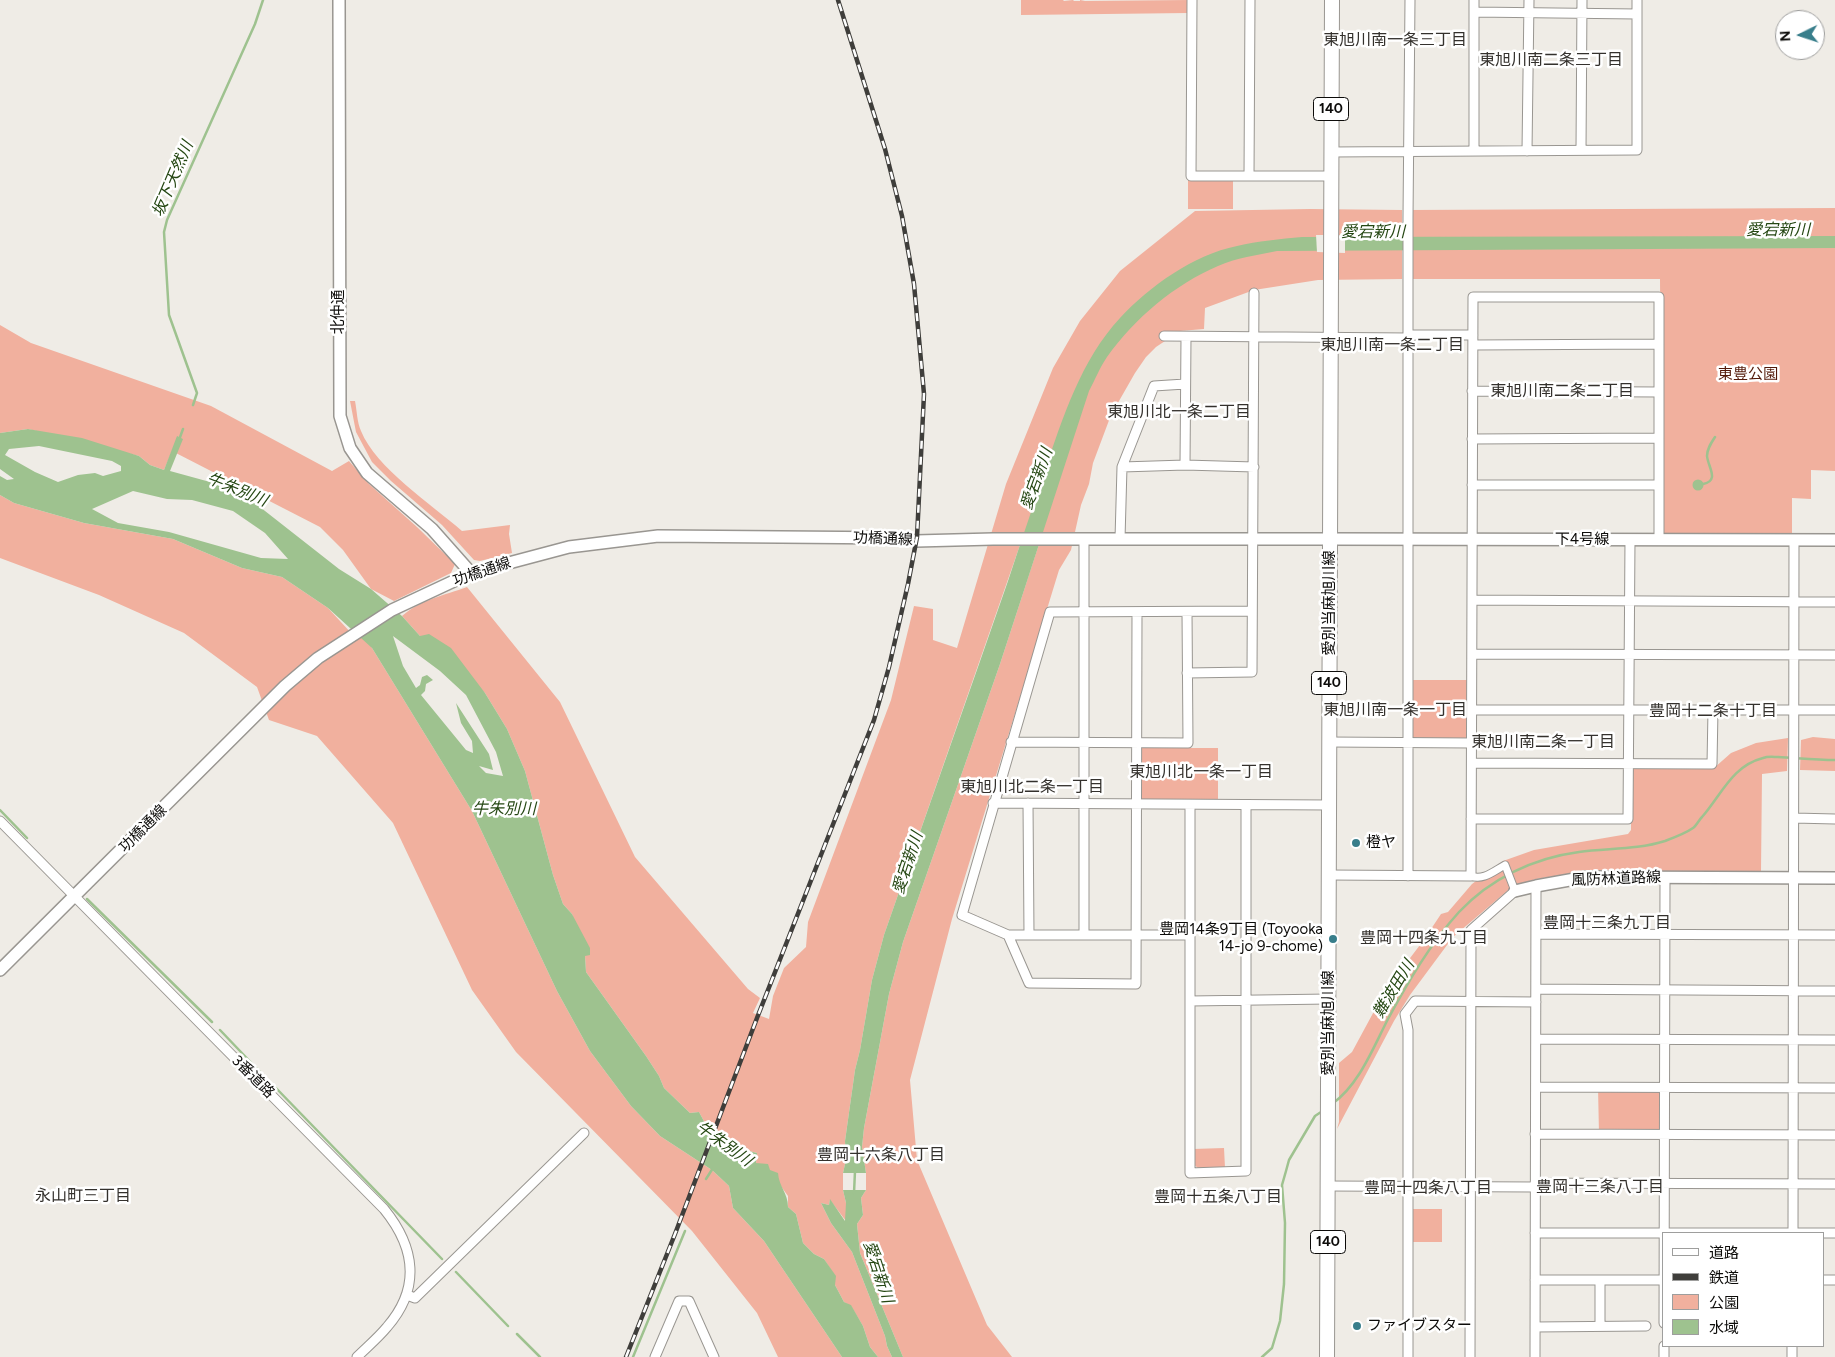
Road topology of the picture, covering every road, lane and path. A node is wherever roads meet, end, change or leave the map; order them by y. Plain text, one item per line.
1 (339, 0) edge
2 (1192, 0) edge
3 (1250, 0) edge
4 (1332, 0) edge
5 (1410, 0) edge
6 (1474, 0) edge
7 (1529, 0) edge
8 (1582, 0) edge
9 (1637, 0) edge
10 (1474, 12) junction
11 (1529, 14) junction
12 (1582, 14) junction
13 (1637, 14) junction
14 (1474, 150) junction
15 (1581, 150) junction
16 (1527, 151) junction
17 (1331, 152) junction
18 (1409, 152) junction
19 (1249, 176) junction
20 (1331, 176) junction
21 (1254, 293) dead end
22 (1164, 336) dead end
23 (1408, 336) junction
24 (1186, 337) junction
25 (1254, 337) junction
26 (1332, 338) junction
27 (1472, 340) junction
28 (1659, 344) junction
29 (1185, 384) junction
30 (1472, 391) junction
31 (1659, 392) junction
32 (1659, 438) junction
33 (1472, 439) junction
34 (1185, 465) junction
35 (1122, 467) junction
36 (1254, 467) junction
37 (1659, 485) junction
38 (1472, 486) junction
39 (1084, 539) junction
40 (1120, 539) junction
41 (1253, 539) junction
42 (1330, 539) junction
43 (1408, 539) junction
44 (1472, 539) junction
45 (1630, 540) junction
46 (1659, 540) junction
47 (1794, 540) junction
48 (1835, 540) edge
49 (471, 573) junction
50 (1472, 600) junction
51 (1629, 600) junction
52 (1794, 602) junction
53 (1835, 602) edge
54 (1252, 611) junction
55 (1084, 612) junction
56 (1137, 612) junction
57 (1187, 612) junction
58 (1472, 654) junction
59 (1628, 654) junction
60 (1794, 655) junction
61 (1835, 655) edge
62 (1187, 673) junction
63 (1472, 710) junction
64 (1629, 710) junction
65 (1713, 710) junction
66 (1794, 710) junction
67 (1835, 710) edge
68 (1011, 742) junction
69 (1329, 742) junction
70 (1084, 743) junction
71 (1137, 743) junction
72 (1407, 743) junction
73 (1471, 743) junction
74 (1472, 764) junction
75 (1628, 765) junction
76 (993, 804) junction
77 (1028, 804) junction
78 (1084, 804) junction
79 (1136, 804) junction
80 (1190, 805) junction
81 (1246, 805) junction
82 (1329, 806) junction
83 (1794, 818) junction
84 (1471, 819) junction
85 (1835, 819) edge
86 (0, 822) edge
87 (1329, 875) junction
88 (1408, 876) junction
89 (1471, 876) junction
90 (1665, 877) junction
91 (1794, 878) junction
92 (1835, 878) edge
93 (1536, 886) junction
94 (1514, 887) junction
95 (75, 897) junction
96 (1028, 934) junction
97 (1536, 934) junction
98 (1008, 935) junction
99 (1084, 935) junction
100 (1136, 935) junction
101 (1189, 935) junction
102 (1665, 935) junction
103 (1794, 935) junction
104 (1835, 935) edge
105 (0, 970) edge
106 (1536, 989) junction
107 (1664, 990) junction
108 (1793, 991) junction
109 (1835, 991) edge
110 (1329, 999) junction
111 (1246, 1000) junction
112 (1471, 1000) junction
113 (1190, 1001) junction
114 (1536, 1002) junction
115 (1536, 1039) junction
116 (1664, 1039) junction
117 (1793, 1040) junction
118 (1835, 1040) edge
119 (1536, 1087) junction
120 (1664, 1087) junction
121 (1792, 1088) junction
122 (1835, 1088) edge
123 (584, 1133) dead end
124 (1535, 1134) junction
125 (1664, 1134) junction
126 (1792, 1135) junction
127 (1835, 1135) edge
128 (1664, 1183) junction
129 (1793, 1184) junction
130 (1835, 1184) edge
131 (1535, 1185) junction
132 (1328, 1186) junction
133 (1408, 1186) junction
134 (1471, 1187) junction
135 (1664, 1232) edge
136 (1793, 1232) edge
137 (1535, 1233) junction
138 (1662, 1233) edge
139 (1535, 1280) junction
140 (1600, 1280) junction
141 (1662, 1280) edge
142 (407, 1295) junction
143 (1535, 1326) junction
144 (1600, 1326) junction
145 (1646, 1326) dead end
146 (357, 1357) edge
147 (655, 1357) edge
148 (714, 1357) edge
149 (1327, 1357) edge
150 (1408, 1357) edge
151 (1470, 1357) edge
152 (1535, 1357) edge

1 - 49 street, 北仲通
2 - 19 street
3 - 19 street
4 - 17 main road, 愛別当麻旭川線 / 140
5 - 18 street
6 - 10 street
7 - 11 street
8 - 12 street
9 - 13 street
10 - 11 street
10 - 14 street
11 - 12 street
11 - 16 street
12 - 13 street
12 - 15 street
13 - 15 street
14 - 16 street
14 - 18 street
15 - 16 street
17 - 18 street
17 - 20 main road, 愛別当麻旭川線 / 140
18 - 23 street
19 - 20 street
20 - 26 main road, 愛別当麻旭川線 / 140
21 - 25 street
22 - 24 street
23 - 26 street
23 - 27 street
23 - 43 street
24 - 25 street
24 - 29 street
25 - 26 street
25 - 36 street
26 - 42 main road, 愛別当麻旭川線 / 140
27 - 28 street
27 - 28 street
27 - 30 street
28 - 31 street
29 - 34 street
29 - 35 street
30 - 31 street
30 - 33 street
31 - 32 street
32 - 33 street
32 - 37 street
33 - 38 street
34 - 35 street
34 - 36 street
35 - 40 street
36 - 41 street
37 - 38 street
37 - 46 street
38 - 44 street
39 - 40 street, 功橋通線
39 - 49 street, 功橋通線
39 - 55 street
40 - 41 street, 功橋通線
41 - 42 street, 功橋通線
41 - 54 street
42 - 43 street, 下4号線
42 - 69 main road, 愛別当麻旭川線 / 140
43 - 44 street, 下4号線
43 - 72 street
44 - 45 street, 下4号線
44 - 50 street
45 - 46 street, 下4号線
45 - 51 street
46 - 47 street, 下4号線
47 - 48 street, 下4号線
47 - 52 street
49 - 95 street, 功橋通線
50 - 51 street
50 - 58 street
51 - 52 street
51 - 59 street
52 - 53 street
52 - 60 street
54 - 57 street
54 - 62 street
55 - 56 street
55 - 68 street
55 - 70 street
56 - 57 street
56 - 71 street
57 - 62 street
58 - 59 street
58 - 63 street
59 - 60 street
59 - 64 street
60 - 61 street
60 - 66 street
62 - 71 street
63 - 64 street
63 - 73 street
64 - 65 street
64 - 75 street
65 - 66 street
65 - 75 street
66 - 67 street
66 - 83 street
68 - 70 street
68 - 76 street
69 - 72 street
69 - 82 main road, 愛別当麻旭川線 / 140
70 - 71 street
70 - 78 street
71 - 79 street
72 - 73 street
72 - 88 street
73 - 74 street
74 - 75 street
74 - 84 street
75 - 84 street
76 - 77 street
76 - 98 street
77 - 78 street
77 - 96 street
78 - 79 street
78 - 99 street
79 - 80 street
79 - 100 street
80 - 81 street
80 - 101 street
81 - 82 street
81 - 111 street
82 - 87 main road, 愛別当麻旭川線 / 140
83 - 85 street
83 - 91 street
84 - 89 street
86 - 95 street, 3番道路
87 - 88 street
87 - 110 main road, 愛別当麻旭川線 / 140
88 - 89 street
89 - 94 street
90 - 91 street, 風防林道路線
90 - 93 street, 風防林道路線
90 - 102 street
91 - 92 street, 風防林道路線
91 - 103 street
93 - 94 street, 風防林道路線
93 - 97 street
94 - 112 street
95 - 105 street, 功橋通線
95 - 142 street, 3番道路
96 - 98 street
96 - 99 street
97 - 102 street
97 - 106 street
98 - 100 street
99 - 100 street
100 - 101 street
101 - 113 street
102 - 103 street
102 - 107 street
103 - 104 street
103 - 108 street
106 - 107 street
106 - 114 street
107 - 108 street
107 - 116 street
108 - 109 street
108 - 117 street
110 - 111 street
110 - 132 main road, 愛別当麻旭川線 / 140
111 - 113 street
111 - 113 street
112 - 114 street
112 - 133 street
112 - 134 street
114 - 115 street
115 - 116 street
115 - 119 street
116 - 117 street
116 - 120 street
117 - 118 street
117 - 121 street
119 - 120 street
119 - 124 street
120 - 121 street
120 - 125 street
121 - 122 street
121 - 126 street
123 - 142 street
124 - 125 street
124 - 131 street
125 - 126 street
125 - 128 street
126 - 127 street
126 - 129 street
128 - 129 street
128 - 131 street
128 - 135 street
129 - 130 street
129 - 136 street
131 - 134 street
131 - 137 street
132 - 133 street
132 - 149 main road, 愛別当麻旭川線 / 140
133 - 134 street
133 - 150 street
134 - 151 street
137 - 138 street
137 - 139 street
139 - 140 street
139 - 143 street
140 - 141 street
140 - 144 street
142 - 146 street, 3番道路
143 - 144 street
143 - 152 street
144 - 145 street
147 - 148 street

